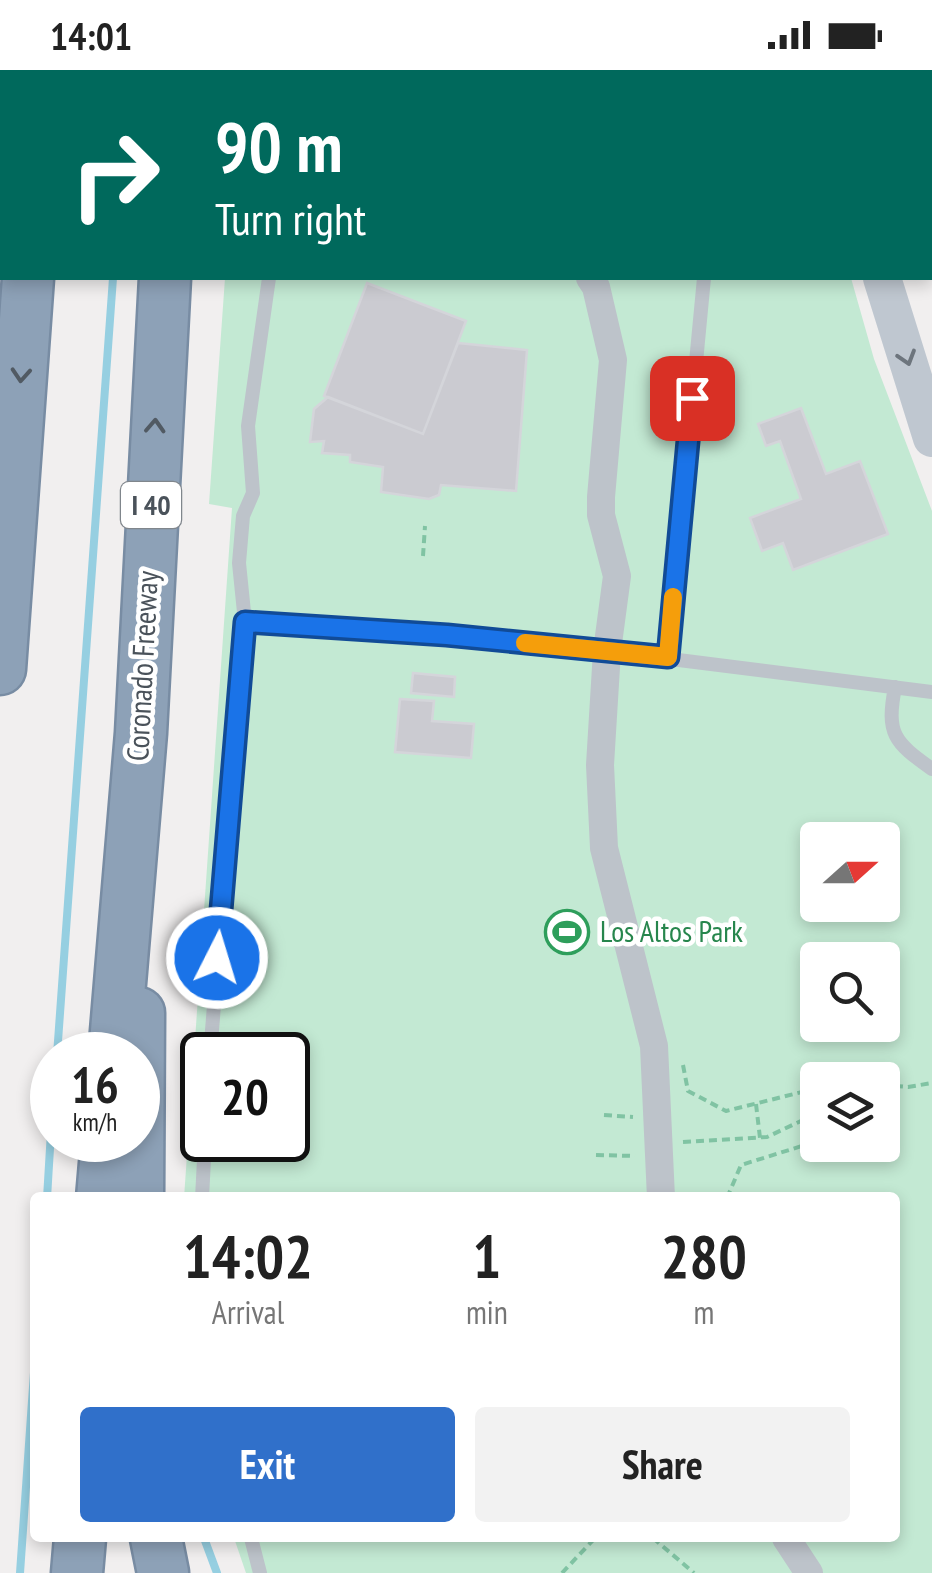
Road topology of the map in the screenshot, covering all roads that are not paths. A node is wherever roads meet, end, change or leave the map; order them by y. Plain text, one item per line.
1 (28, 280) edge
2 (165, 280) edge
3 (268, 280) edge
4 (591, 280) edge
5 (704, 280) edge
6 (883, 280) edge
7 (932, 438) edge
8 (245, 622) junction
9 (607, 651) junction
10 (668, 657) junction
11 (0, 670) edge
12 (895, 687) junction
13 (932, 692) edge
14 (140, 733) junction
15 (932, 769) edge
16 (116, 1032) edge
17 (212, 1032) edge
18 (105, 1162) edge
19 (204, 1162) edge
20 (103, 1192) edge
21 (138, 1192) edge
22 (202, 1192) edge
23 (661, 1192) edge
24 (80, 1542) edge
25 (157, 1542) edge
26 (252, 1542) edge
27 (789, 1542) edge
28 (78, 1573) edge
29 (162, 1573) edge
30 (260, 1573) edge
31 (809, 1573) edge

1 -> 11 highway
14 -> 2 highway, Coronado Freeway / I 40
3 - 8 lane
4 - 9 street
5 - 10 lane
6 -> 7 main road
8 - 9 lane
8 - 17 lane
9 - 10 lane
9 - 23 street
10 - 12 lane
12 - 13 lane
12 - 15 lane
14 - 16 highway, Coronado Freeway / I 40
14 - 21 highway
18 - 20 highway
19 - 22 lane
24 - 28 highway
25 - 29 highway
26 - 30 lane
27 - 31 street

